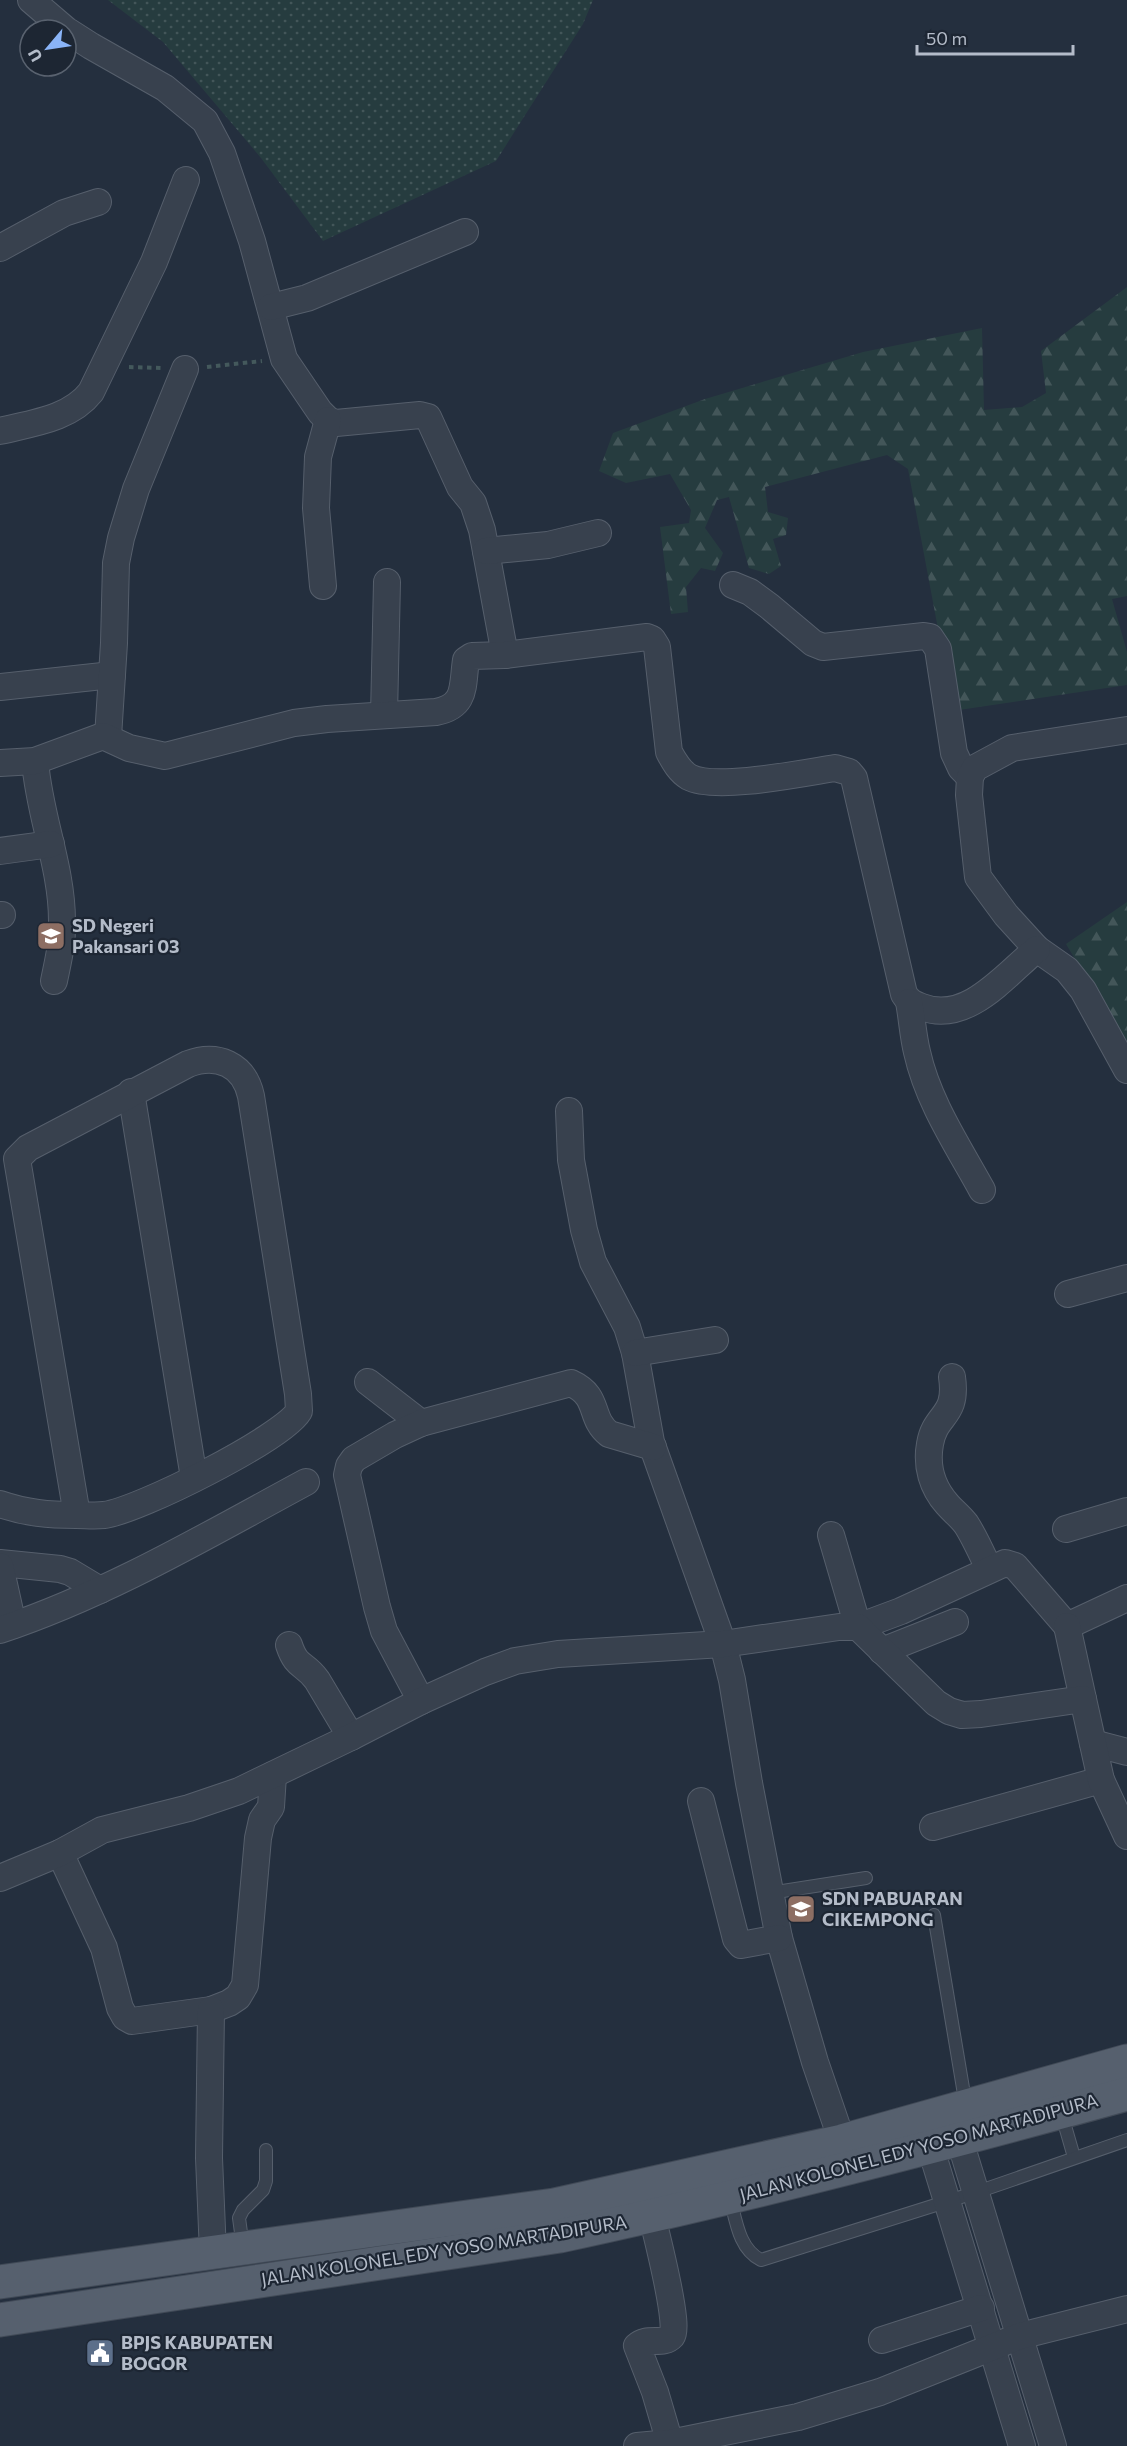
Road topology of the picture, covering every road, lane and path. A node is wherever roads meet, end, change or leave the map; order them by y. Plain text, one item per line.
1 (31, 0) edge
2 (186, 180) dead end
3 (98, 202) dead end
4 (465, 232) dead end
5 (0, 248) edge
6 (271, 307) junction
7 (185, 369) dead end
8 (328, 420) junction
9 (0, 431) edge
10 (598, 533) dead end
11 (486, 551) junction
12 (387, 582) dead end
13 (734, 585) dead end
14 (322, 586) dead end
15 (505, 655) junction
16 (112, 675) junction
17 (0, 687) edge
18 (384, 715) junction
19 (1127, 730) edge
20 (108, 737) junction
21 (35, 761) junction
22 (0, 763) edge
23 (970, 777) junction
24 (51, 844) junction
25 (0, 851) edge
26 (1040, 951) junction
27 (54, 981) dead end
28 (909, 1002) junction
29 (1127, 1070) edge
30 (131, 1092) junction
31 (568, 1111) dead end
32 (982, 1190) dead end
33 (1127, 1278) edge
34 (1068, 1294) dead end
35 (715, 1340) dead end
36 (635, 1353) junction
37 (952, 1377) dead end
38 (368, 1382) dead end
39 (421, 1423) junction
40 (653, 1447) junction
41 (194, 1478) junction
42 (306, 1482) dead end
43 (0, 1504) edge
44 (1127, 1511) edge
45 (77, 1515) junction
46 (1066, 1529) dead end
47 (831, 1535) dead end
48 (0, 1564) edge
49 (989, 1569) junction
50 (100, 1590) junction
51 (1127, 1598) edge
52 (955, 1622) dead end
53 (1067, 1626) junction
54 (858, 1627) junction
55 (7, 1628) edge
56 (723, 1644) junction
57 (289, 1645) dead end
58 (882, 1651) junction
59 (1083, 1699) junction
60 (421, 1701) junction
61 (351, 1737) junction
62 (1093, 1743) junction
63 (1127, 1752) edge
64 (273, 1775) junction
65 (1101, 1779) junction
66 (701, 1801) dead end
67 (933, 1827) dead end
68 (1127, 1836) edge
69 (60, 1853) junction
70 (0, 1878) edge
71 (866, 1878) dead end
72 (770, 1893) junction
73 (934, 1915) dead end
74 (779, 1938) junction
75 (211, 2010) junction
76 (1127, 2061) edge
77 (1127, 2094) edge
78 (1061, 2112) junction
79 (946, 2125) junction
80 (842, 2140) junction
81 (1127, 2140) edge
82 (266, 2150) dead end
83 (1074, 2157) junction
84 (977, 2192) junction
85 (730, 2197) junction
86 (946, 2201) junction
87 (652, 2216) junction
88 (228, 2251) junction
89 (0, 2282) edge
90 (981, 2308) junction
91 (1127, 2309) edge
92 (0, 2320) edge
93 (1020, 2336) junction
94 (882, 2340) dead end
95 (993, 2346) junction
96 (670, 2443) junction
97 (637, 2446) edge
98 (1022, 2446) edge
99 (1053, 2446) edge

1 - 6 street
2 - 9 street
3 - 5 street
4 - 6 street
6 - 8 street
7 - 16 street
8 - 11 street
8 - 14 street
10 - 11 street
11 - 15 street
12 - 18 street
13 - 23 street
15 - 18 street
15 - 28 street
16 - 17 street
16 - 20 street
18 - 20 street
19 - 23 street
20 - 21 street
21 - 22 street
21 - 24 street
23 - 26 street
24 - 25 street
24 - 27 street
26 - 28 street
26 - 29 street
28 - 32 street
30 - 41 street
30 - 41 street
30 - 45 street
31 - 36 street
33 - 34 street
35 - 36 street
36 - 40 street
37 - 49 street
38 - 39 street
39 - 40 street
39 - 60 street
40 - 56 street
41 - 45 street
42 - 50 street
43 - 45 street
44 - 46 street
47 - 54 street
48 - 50 street
48 - 55 street
49 - 53 street
49 - 54 street
50 - 55 street
51 - 53 street
52 - 58 street
53 - 59 street
54 - 56 street
54 - 58 street
56 - 60 street
56 - 72 street
57 - 61 street
58 - 59 street
59 - 62 street
60 - 61 street
61 - 64 street
62 - 63 street
62 - 65 street
64 - 69 street
64 - 75 street
65 - 67 street
65 - 68 street
66 - 74 street
69 - 70 street
69 - 75 street
71 - 72 lane
72 - 74 street
73 - 79 lane
74 - 80 street
75 - 88 street
76 - 79 main road, JALAN KOLONEL EDY YOSO MARTADIPURA
77 - 78 main road, JALAN KOLONEL EDY YOSO MARTADIPURA
78 - 79 main road, JALAN KOLONEL EDY YOSO MARTADIPURA
78 - 83 lane
79 - 80 main road, JALAN KOLONEL EDY YOSO MARTADIPURA
79 - 84 street
79 - 85 main road, JALAN KOLONEL EDY YOSO MARTADIPURA
79 - 86 street
80 - 88 main road, JALAN KOLONEL EDY YOSO MARTADIPURA
81 - 83 lane
82 - 88 lane
83 - 84 lane
84 - 86 lane
84 - 93 street
85 - 86 lane
85 - 87 main road, JALAN KOLONEL EDY YOSO MARTADIPURA
86 - 90 street
87 - 92 main road, JALAN KOLONEL EDY YOSO MARTADIPURA
87 - 96 street
88 - 89 main road, JALAN KOLONEL EDY YOSO MARTADIPURA
90 - 94 street
90 - 95 street
91 - 93 street
93 - 95 street
93 - 99 street
95 - 96 street
95 - 98 street
96 - 97 street

